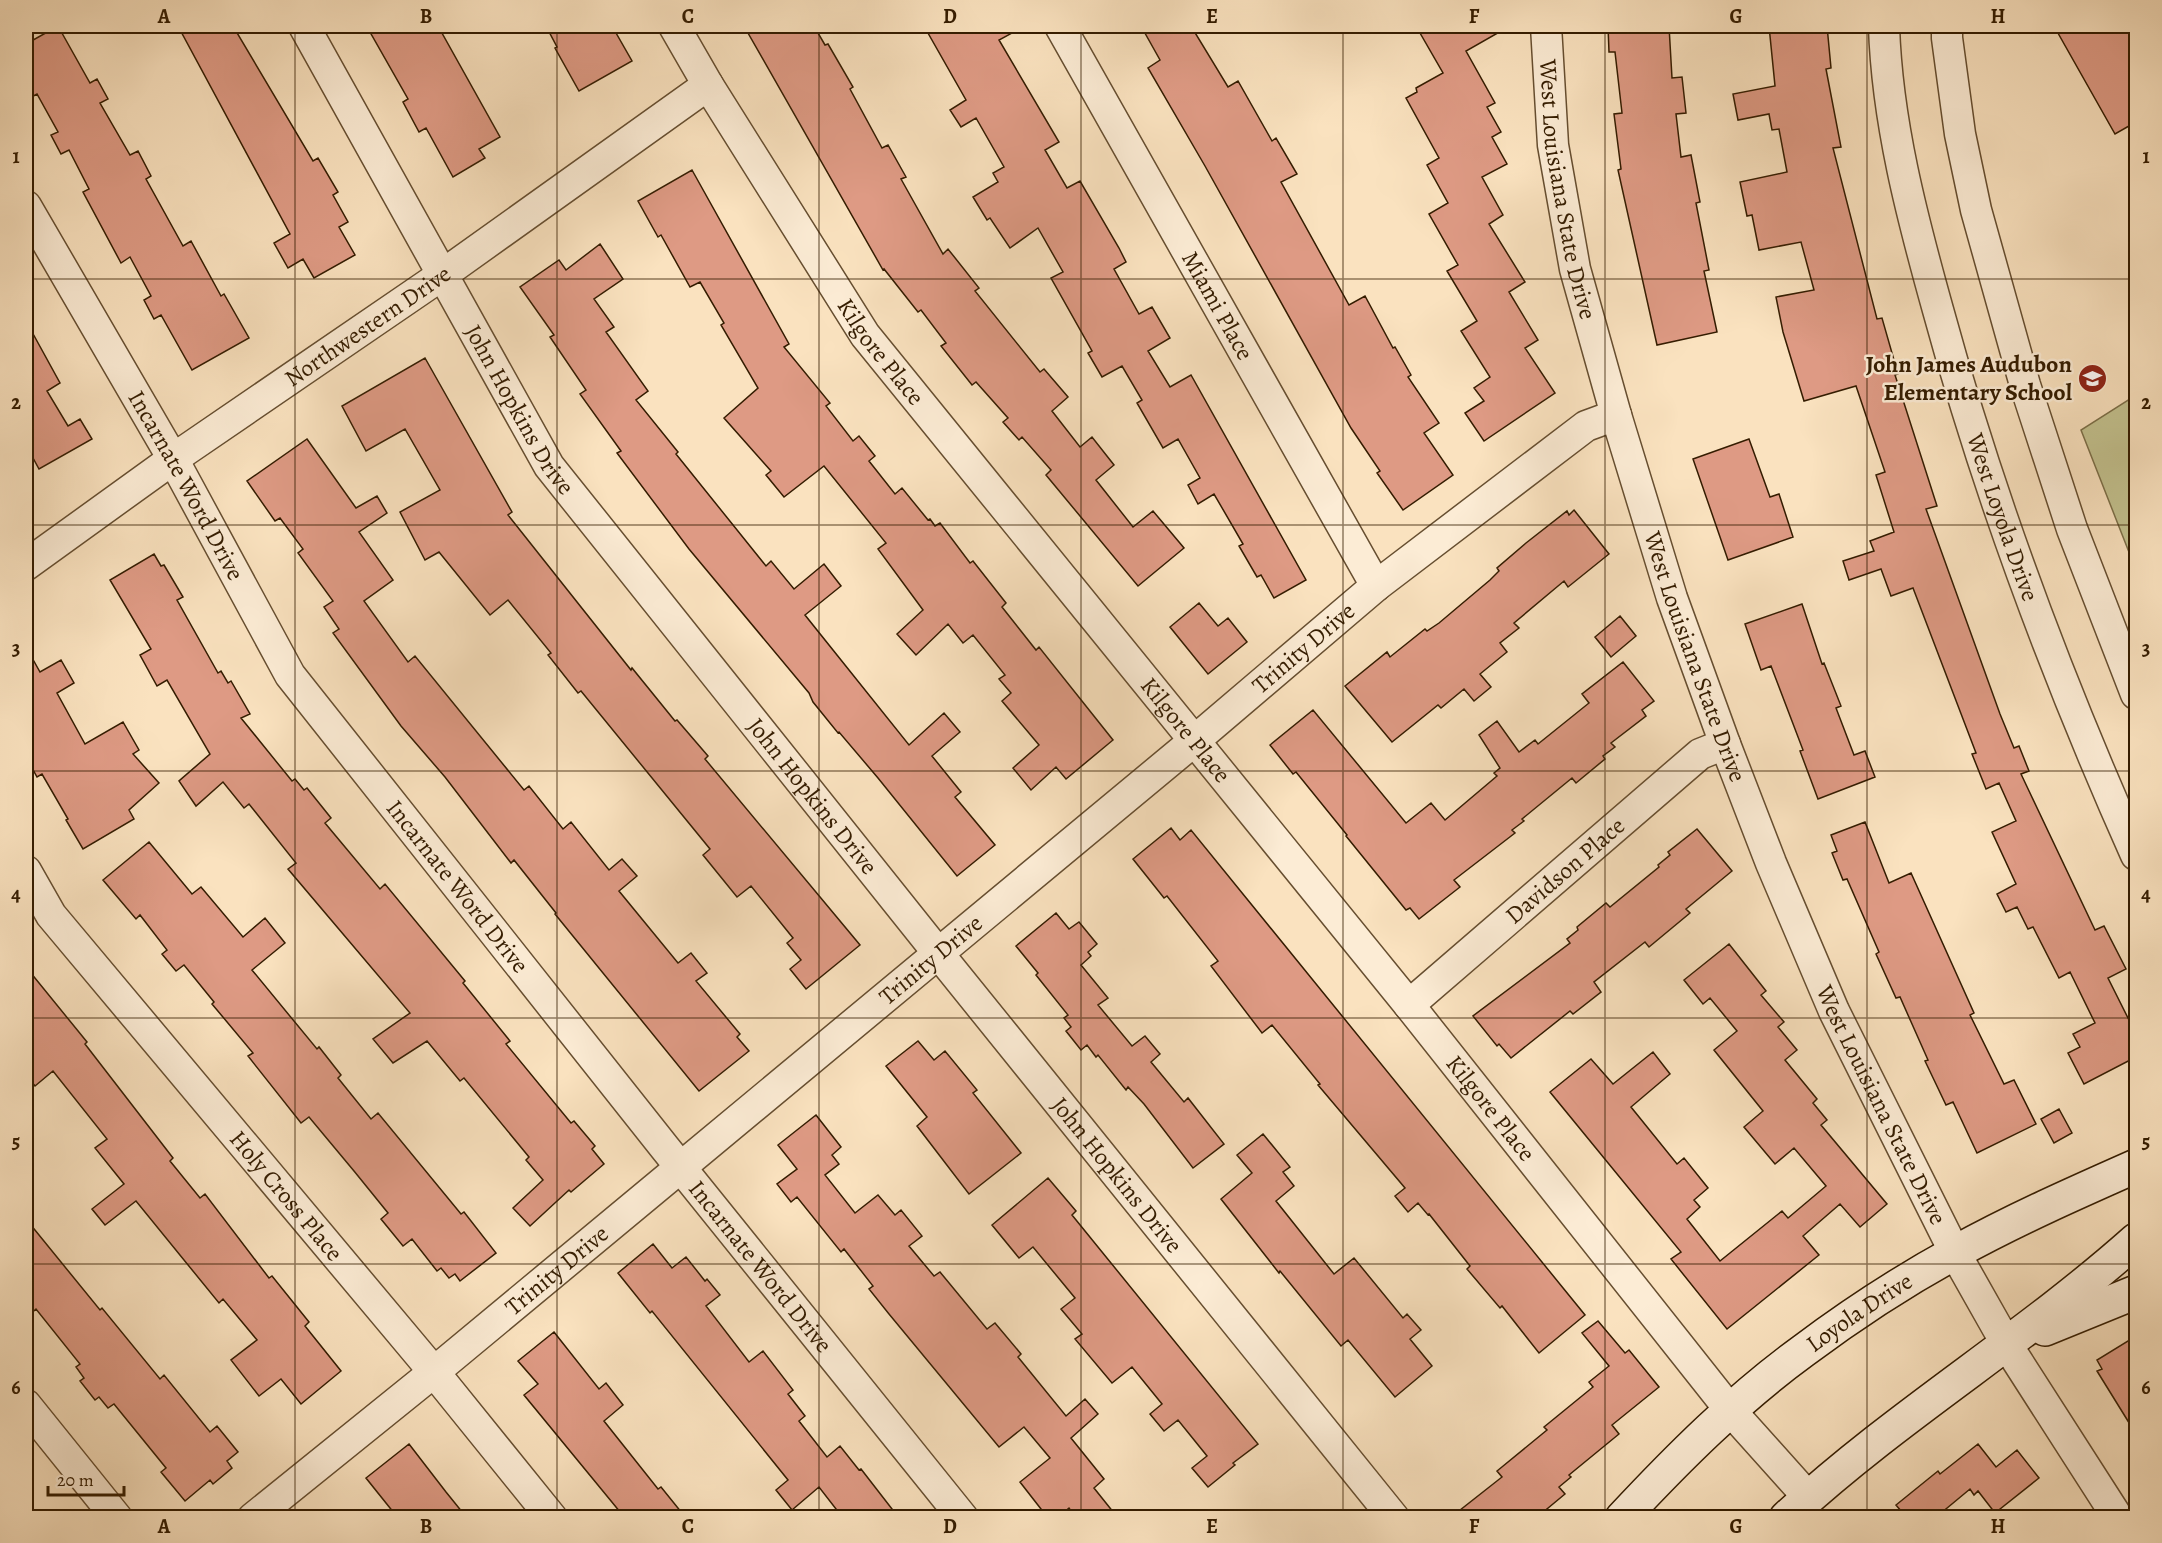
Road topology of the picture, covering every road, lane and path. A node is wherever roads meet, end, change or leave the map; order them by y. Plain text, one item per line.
1 (304, 26) edge
2 (675, 26) edge
3 (1060, 26) edge
4 (1546, 26) edge
5 (1884, 26) edge
6 (1947, 26) edge
7 (708, 85) junction
8 (26, 206) edge
9 (442, 275) junction
10 (1616, 415) junction
11 (174, 459) junction
12 (26, 565) edge
13 (1376, 586) junction
14 (2136, 694) edge
15 (1194, 741) junction
16 (1725, 744) junction
17 (2136, 855) edge
18 (26, 871) edge
19 (938, 953) junction
20 (1409, 1005) junction
21 (2136, 1166) edge
22 (681, 1167) junction
23 (2136, 1240) edge
24 (1955, 1253) junction
25 (2136, 1292) edge
26 (2007, 1345) junction
27 (434, 1372) junction
28 (26, 1405) edge
29 (1730, 1410) junction
30 (1797, 1507) edge
31 (117, 1518) edge
32 (253, 1518) edge
33 (552, 1518) edge
34 (963, 1518) edge
35 (1394, 1518) edge
36 (1622, 1518) edge
37 (2118, 1518) edge

1 - 9 street, John Hopkins Drive
2 - 7 street, Kilgore Place
3 - 13 street, Miami Place
4 - 10 street, West Louisiana State Drive
5 - 17 street, West Loyola Drive
6 - 14 street
7 - 9 street, Northwestern Drive
7 - 15 street, Kilgore Place
8 - 11 street, Incarnate Word Drive
9 - 11 street, Northwestern Drive
9 - 19 street, John Hopkins Drive
10 - 13 street, Trinity Drive
10 - 16 street, West Louisiana State Drive
11 - 12 street, Northwestern Drive
11 - 22 street, Incarnate Word Drive
13 - 15 street, Trinity Drive
15 - 19 street, Trinity Drive
15 - 20 street, Kilgore Place
16 - 20 street, Davidson Place
16 - 24 street, West Louisiana State Drive
18 - 27 street, Holy Cross Place
19 - 22 street, Trinity Drive
19 - 35 street, John Hopkins Drive
20 - 29 street, Kilgore Place
21 - 24 main road, Loyola Drive
22 - 27 street, Trinity Drive
22 - 34 street, Incarnate Word Drive
23 - 26 main road
24 - 26 street, West Louisiana State Drive
24 - 29 main road, Loyola Drive
25 - 26 main road
26 - 30 main road
26 - 37 street, West Louisiana State Drive
27 - 32 street, Trinity Drive
27 - 33 street, Holy Cross Place
28 - 31 street
29 - 30 street, Kilgore Place
29 - 36 main road, Loyola Drive

